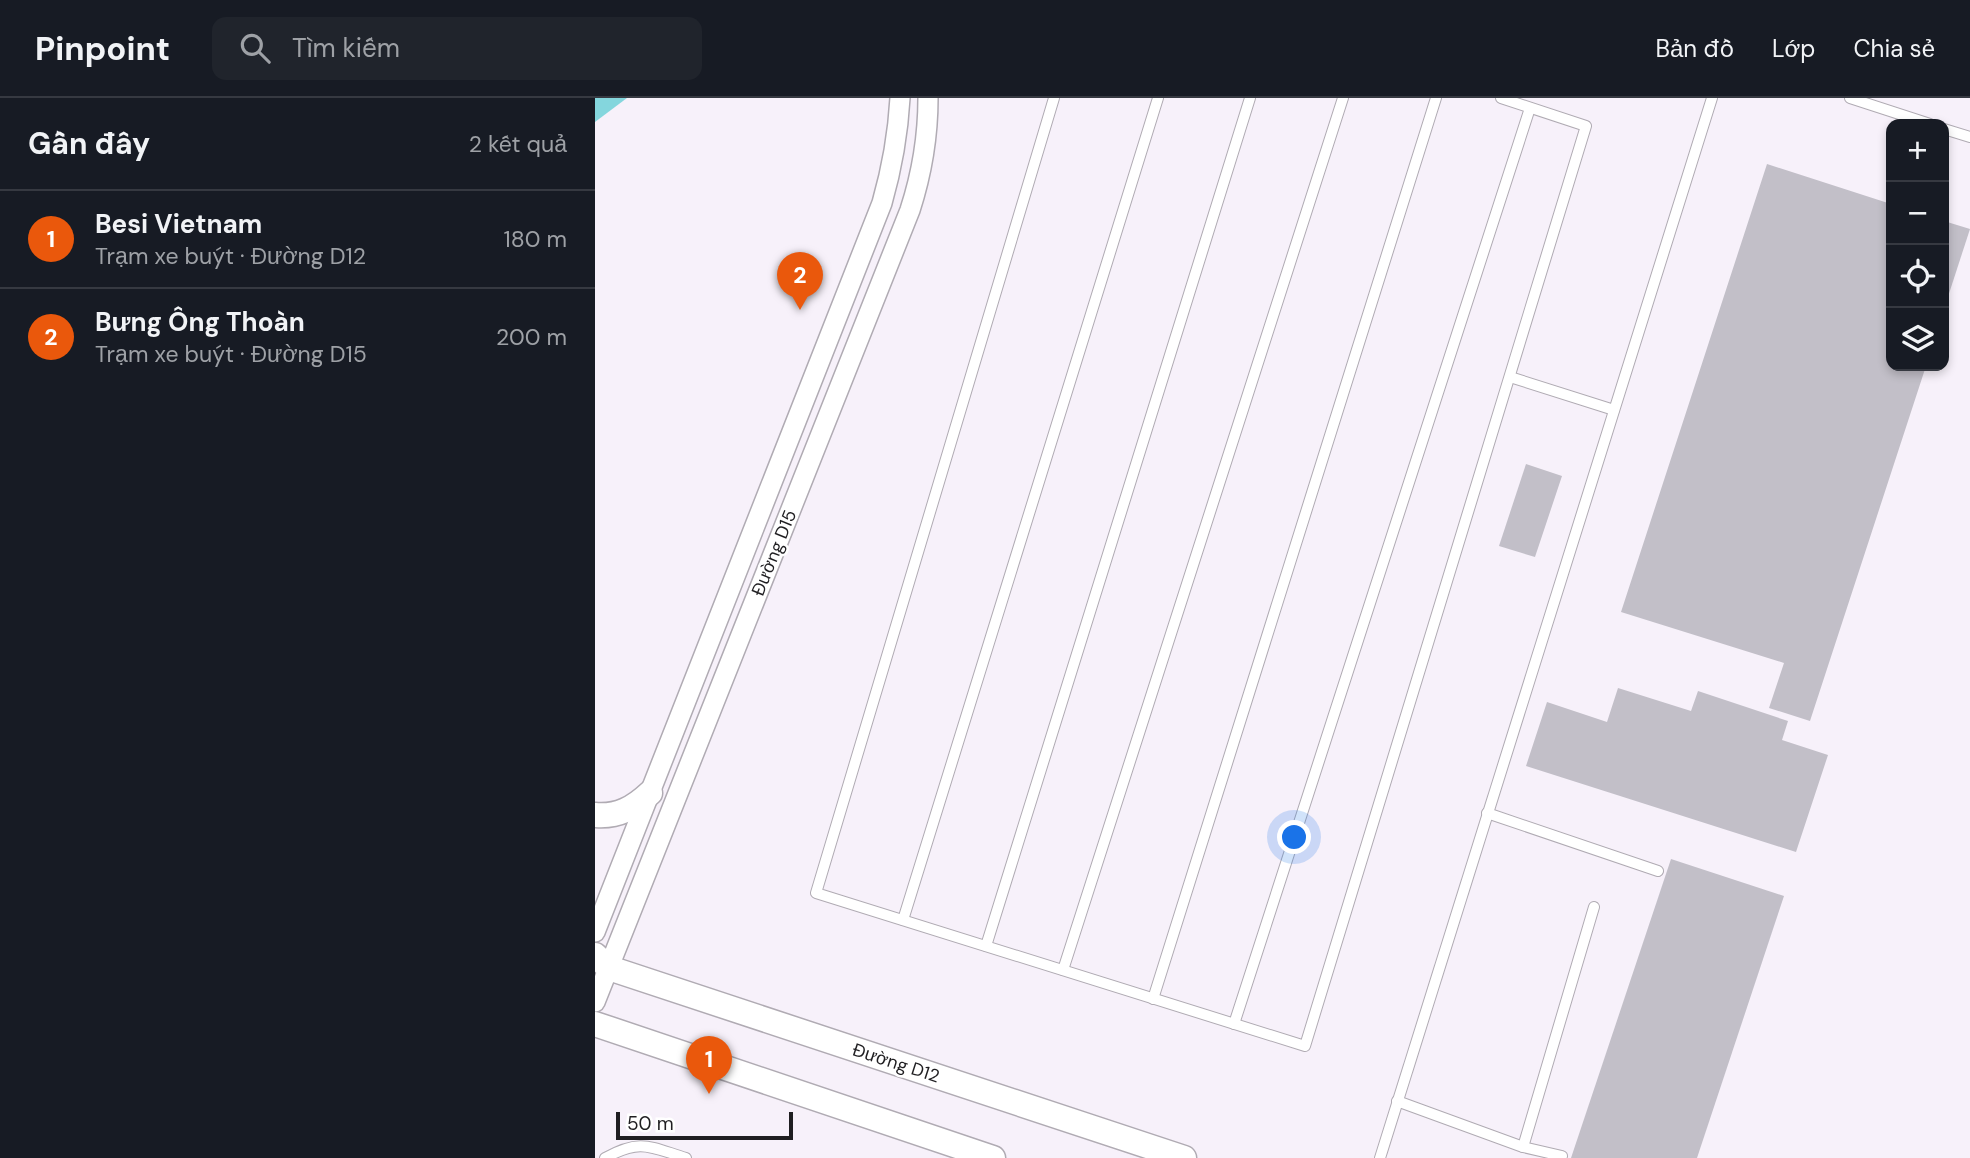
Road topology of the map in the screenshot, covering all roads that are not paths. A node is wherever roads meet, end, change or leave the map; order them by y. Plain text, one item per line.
1 (900, 98) edge
2 (928, 98) edge
3 (1054, 98) edge
4 (1158, 98) edge
5 (1251, 98) edge
6 (1343, 98) edge
7 (1436, 98) edge
8 (1501, 98) edge
9 (1712, 98) edge
10 (1850, 98) edge
11 (1530, 108) junction
12 (1915, 119) edge
13 (1949, 131) edge
14 (1970, 137) edge
15 (1510, 377) junction
16 (1613, 410) junction
17 (650, 793) junction
18 (1486, 813) junction
19 (595, 815) edge
20 (1658, 872) dead end
21 (1594, 907) dead end
22 (903, 920) junction
23 (595, 932) edge
24 (986, 947) junction
25 (602, 962) edge
26 (1063, 971) junction
27 (1153, 999) junction
28 (595, 1002) edge
29 (595, 1024) edge
30 (1234, 1024) junction
31 (1397, 1101) junction
32 (1523, 1147) junction
33 (1562, 1156) dead end
34 (605, 1158) edge
35 (686, 1158) edge
36 (993, 1158) edge
37 (1184, 1158) edge
38 (1380, 1158) edge

1 - 17 street, Đường D15
2 - 25 street, Đường D15
3 - 22 lane
4 - 22 lane
5 - 24 lane
6 - 26 lane
7 - 27 lane
8 - 11 lane
9 - 16 lane
10 - 12 lane
11 - 15 lane
11 - 30 lane
13 - 14 lane
15 - 16 lane
15 - 30 lane
16 - 18 lane
17 - 19 street
17 - 23 street, Đường D15
18 - 20 lane
18 - 31 lane
21 - 32 lane
22 - 24 lane
24 - 26 lane
25 - 28 street, Đường D15
25 - 37 street, Đường D12
26 - 27 lane
27 - 30 lane
29 - 36 street
31 - 32 lane
31 - 38 lane
32 - 33 lane
34 - 35 lane

